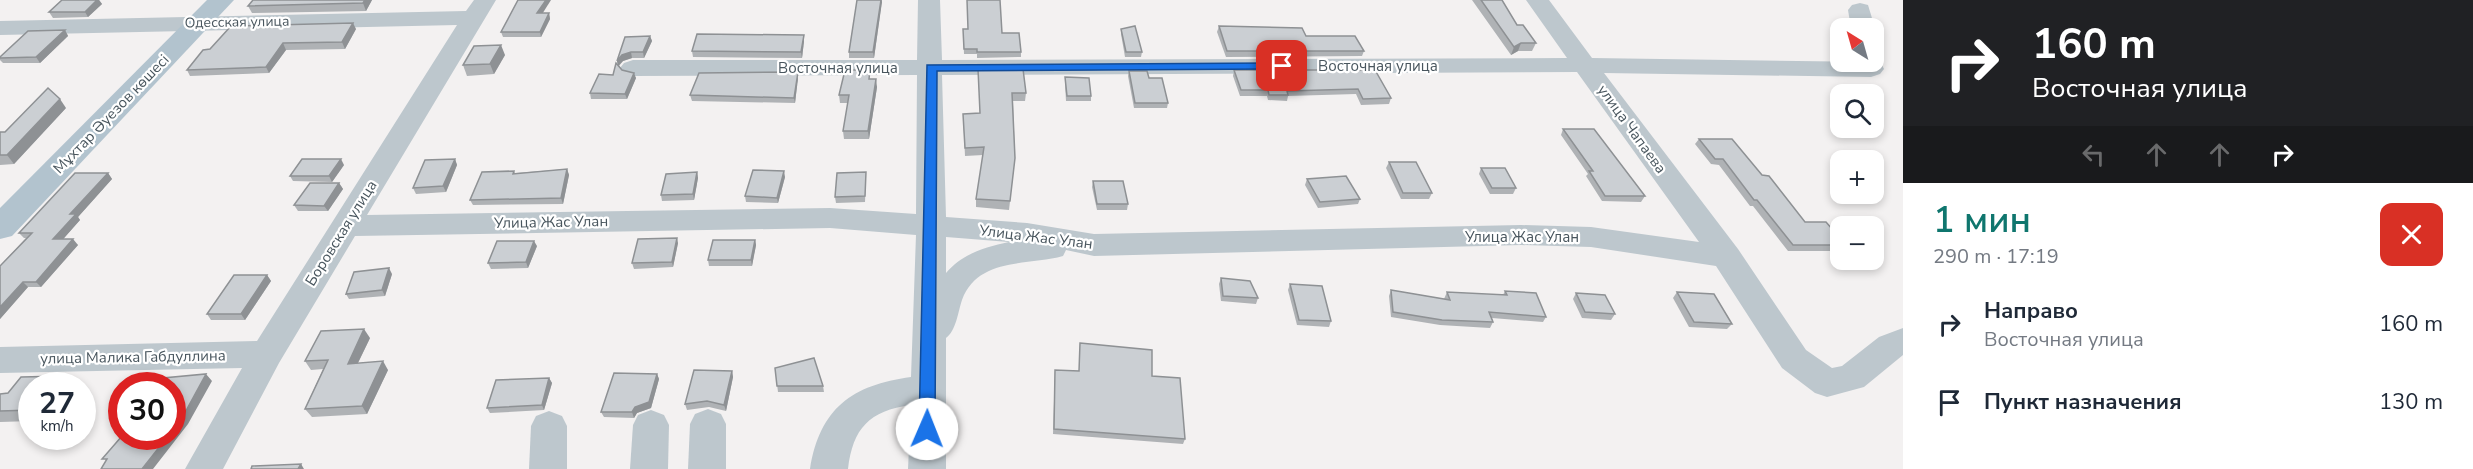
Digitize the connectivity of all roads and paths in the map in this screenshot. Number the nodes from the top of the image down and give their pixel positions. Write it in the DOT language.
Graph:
graph roads {
  1 [pos="221,0"];
  2 [pos="929,0"];
  3 [pos="1537,0"];
  4 [pos="480,9"];
  5 [pos="200,22"];
  6 [pos="0,28"];
  7 [pos="1586,65"];
  8 [pos="1830,65"];
  9 [pos="931,67"];
  10 [pos="633,68"];
  11 [pos="345,225"];
  12 [pos="931,226"];
  13 [pos="0,228"];
  14 [pos="1094,245"];
  15 [pos="1727,257"];
  16 [pos="1903,341"];
  17 [pos="928,352"];
  18 [pos="267,354"];
  19 [pos="0,360"];
  20 [pos="928,389"];
  21 [pos="708,424"];
  22 [pos="651,425"];
  23 [pos="549,426"];
  24 [pos="204,469"];
  25 [pos="548,469"];
  26 [pos="650,469"];
  27 [pos="707,469"];
  28 [pos="828,469"];
  29 [pos="927,469"];
  1 -- 5 [label="main road, Мұхтар Әуезов көшесі"];
  2 -- 9 [label="street"];
  3 -- 7 [label="street, улица Чапаева"];
  4 -- 5 [label="street, Одесская улица"];
  4 -- 11 [label="street, Боровская улица"];
  5 -- 6 [label="street, Одесская улица"];
  5 -- 13 [label="main road, Мұхтар Әуезов көшесі"];
  7 -- 8 [label="street, Восточная улица"];
  7 -- 9 [label="street, Восточная улица"];
  7 -- 15 [label="street, улица Чапаева"];
  9 -- 10 [label="street, Восточная улица"];
  9 -- 12 [label="street"];
  11 -- 12 [label="street, Улица Жас Улан"];
  11 -- 18 [label="street, Боровская улица"];
  12 -- 14 [label="street, Улица Жас Улан"];
  12 -- 17 [label="street"];
  14 -- 15 [label="street, Улица Жас Улан"];
  14 -- 17 [label="street"];
  15 -- 16 [label="street, улица Чапаева"];
  17 -- 20 [label="street"];
  18 -- 19 [label="street, улица Малика Габдуллина"];
  18 -- 24 [label="street, Боровская улица"];
  20 -- 28 [label="street"];
  20 -- 29 [label="street"];
  21 -- 27 [label="street"];
  22 -- 26 [label="street"];
  23 -- 25 [label="street"];
}
